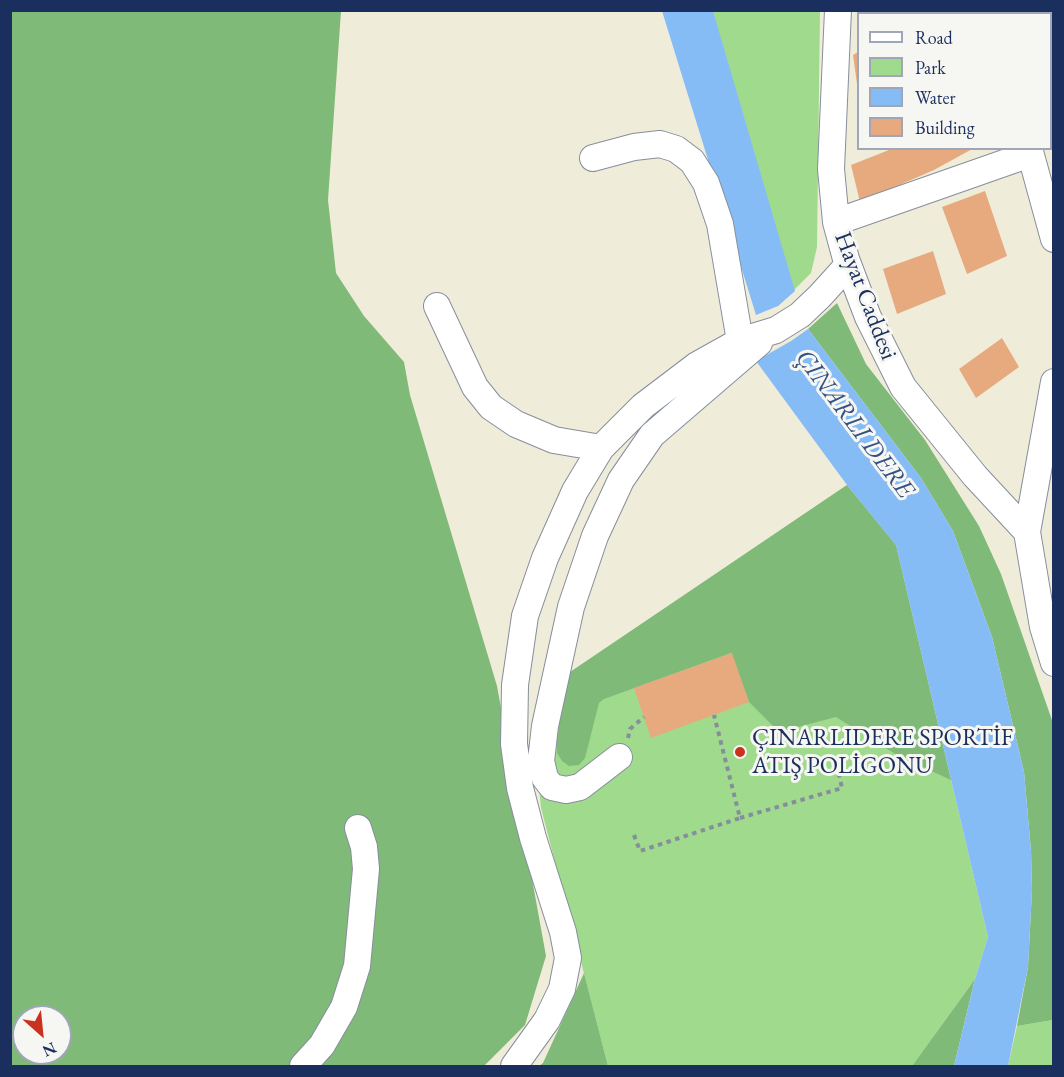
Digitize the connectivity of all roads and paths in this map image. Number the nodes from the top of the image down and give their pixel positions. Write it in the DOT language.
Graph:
graph roads {
  1 [pos="838,10"];
  2 [pos="1029,151"];
  3 [pos="593,158"];
  4 [pos="836,222"];
  5 [pos="1053,239"];
  6 [pos="848,265"];
  7 [pos="436,306"];
  8 [pos="776,330"];
  9 [pos="740,341"];
  10 [pos="1053,382"];
  11 [pos="601,448"];
  12 [pos="1027,532"];
  13 [pos="1050,635"];
  14 [pos="1053,663"];
  15 [pos="714,715"];
  16 [pos="620,758"];
  17 [pos="838,771"];
  18 [pos="740,818"];
  19 [pos="358,828"];
  20 [pos="634,835"];
  21 [pos="303,1066"];
  22 [pos="514,1066"];
  1 -- 4 [label="street, Hayat Caddesi"];
  2 -- 4 [label="street"];
  2 -- 5 [label="street"];
  3 -- 9 [label="street"];
  4 -- 6 [label="street, Hayat Caddesi"];
  6 -- 8 [label="street"];
  6 -- 12 [label="street, Hayat Caddesi"];
  7 -- 11 [label="street"];
  8 -- 9 [label="street"];
  8 -- 16 [label="street"];
  9 -- 11 [label="street"];
  10 -- 12 [label="street"];
  11 -- 22 [label="street"];
  12 -- 13 [label="street"];
  13 -- 14 [label="street"];
  15 -- 18 [label="path"];
  17 -- 18 [label="path"];
  18 -- 20 [label="path"];
  19 -- 21 [label="street"];
}
